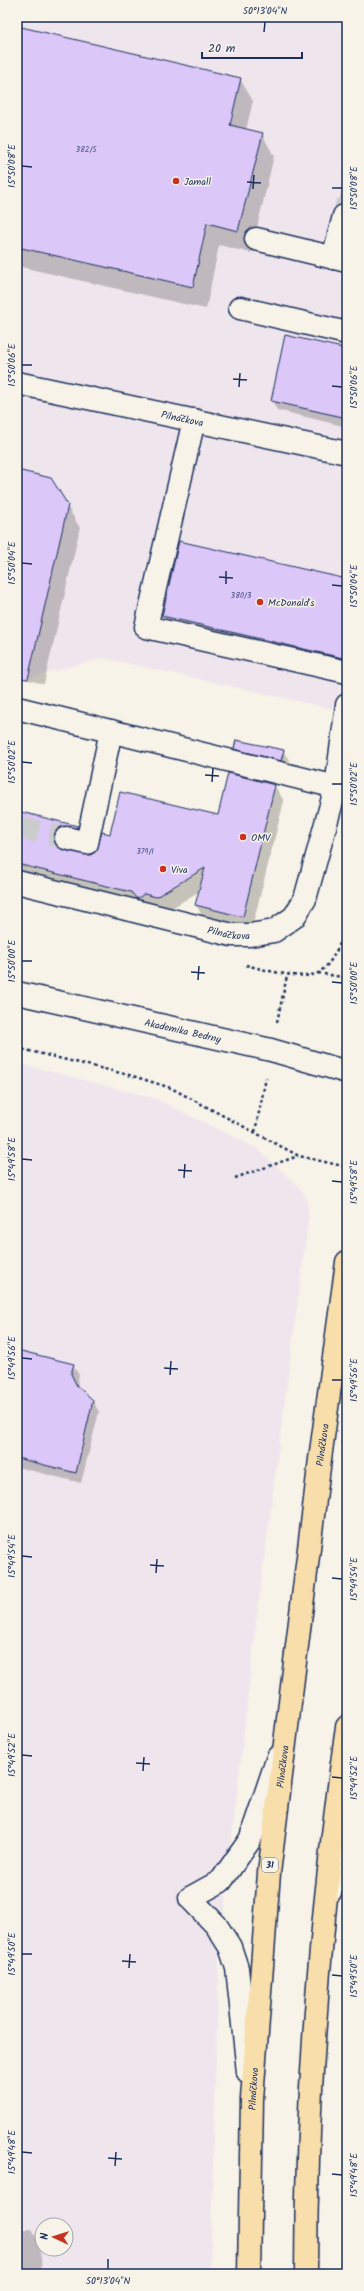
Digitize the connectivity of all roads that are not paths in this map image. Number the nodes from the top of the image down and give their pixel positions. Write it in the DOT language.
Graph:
graph roads {
  1 [pos="344,216"];
  2 [pos="256,239"];
  3 [pos="340,260"];
  4 [pos="240,308"];
  5 [pos="347,333"];
  6 [pos="17,383"];
  7 [pos="203,421"];
  8 [pos="347,453"];
  9 [pos="347,672"];
  10 [pos="347,705"];
  11 [pos="17,708"];
  12 [pos="111,731"];
  13 [pos="342,786"];
  14 [pos="66,838"];
  15 [pos="17,882"];
  16 [pos="17,993"];
  17 [pos="347,1072"];
  18 [pos="347,1262"];
  19 [pos="347,1727"];
  20 [pos="285,1737"];
  21 [pos="347,1848"];
  22 [pos="323,1908"];
  23 [pos="252,2099"];
  24 [pos="249,2274"];
  25 [pos="306,2274"];
  1 -- 3 [label="street"];
  2 -- 3 [label="street"];
  4 -- 5 [label="street"];
  6 -- 7 [label="street, Pilnáčkova"];
  7 -- 8 [label="street, Pilnáčkova"];
  7 -- 9 [label="street"];
  10 -- 13 [label="street, Pilnáčkova"];
  11 -- 12 [label="street"];
  12 -- 13 [label="street"];
  12 -- 14 [label="street"];
  13 -- 15 [label="street, Pilnáčkova"];
  16 -- 17 [label="street, Akademika Bedrny"];
  18 -- 20 [label="main road, Pilnáčkova / 31"];
  19 -- 22 [label="main road"];
  20 -- 23 [label="main road, Pilnáčkova / 31"];
  20 -- 23 [label="street"];
  21 -- 22 [label="street"];
  22 -- 25 [label="main road"];
  23 -- 24 [label="main road, Pilnáčkova / 31"];
}
